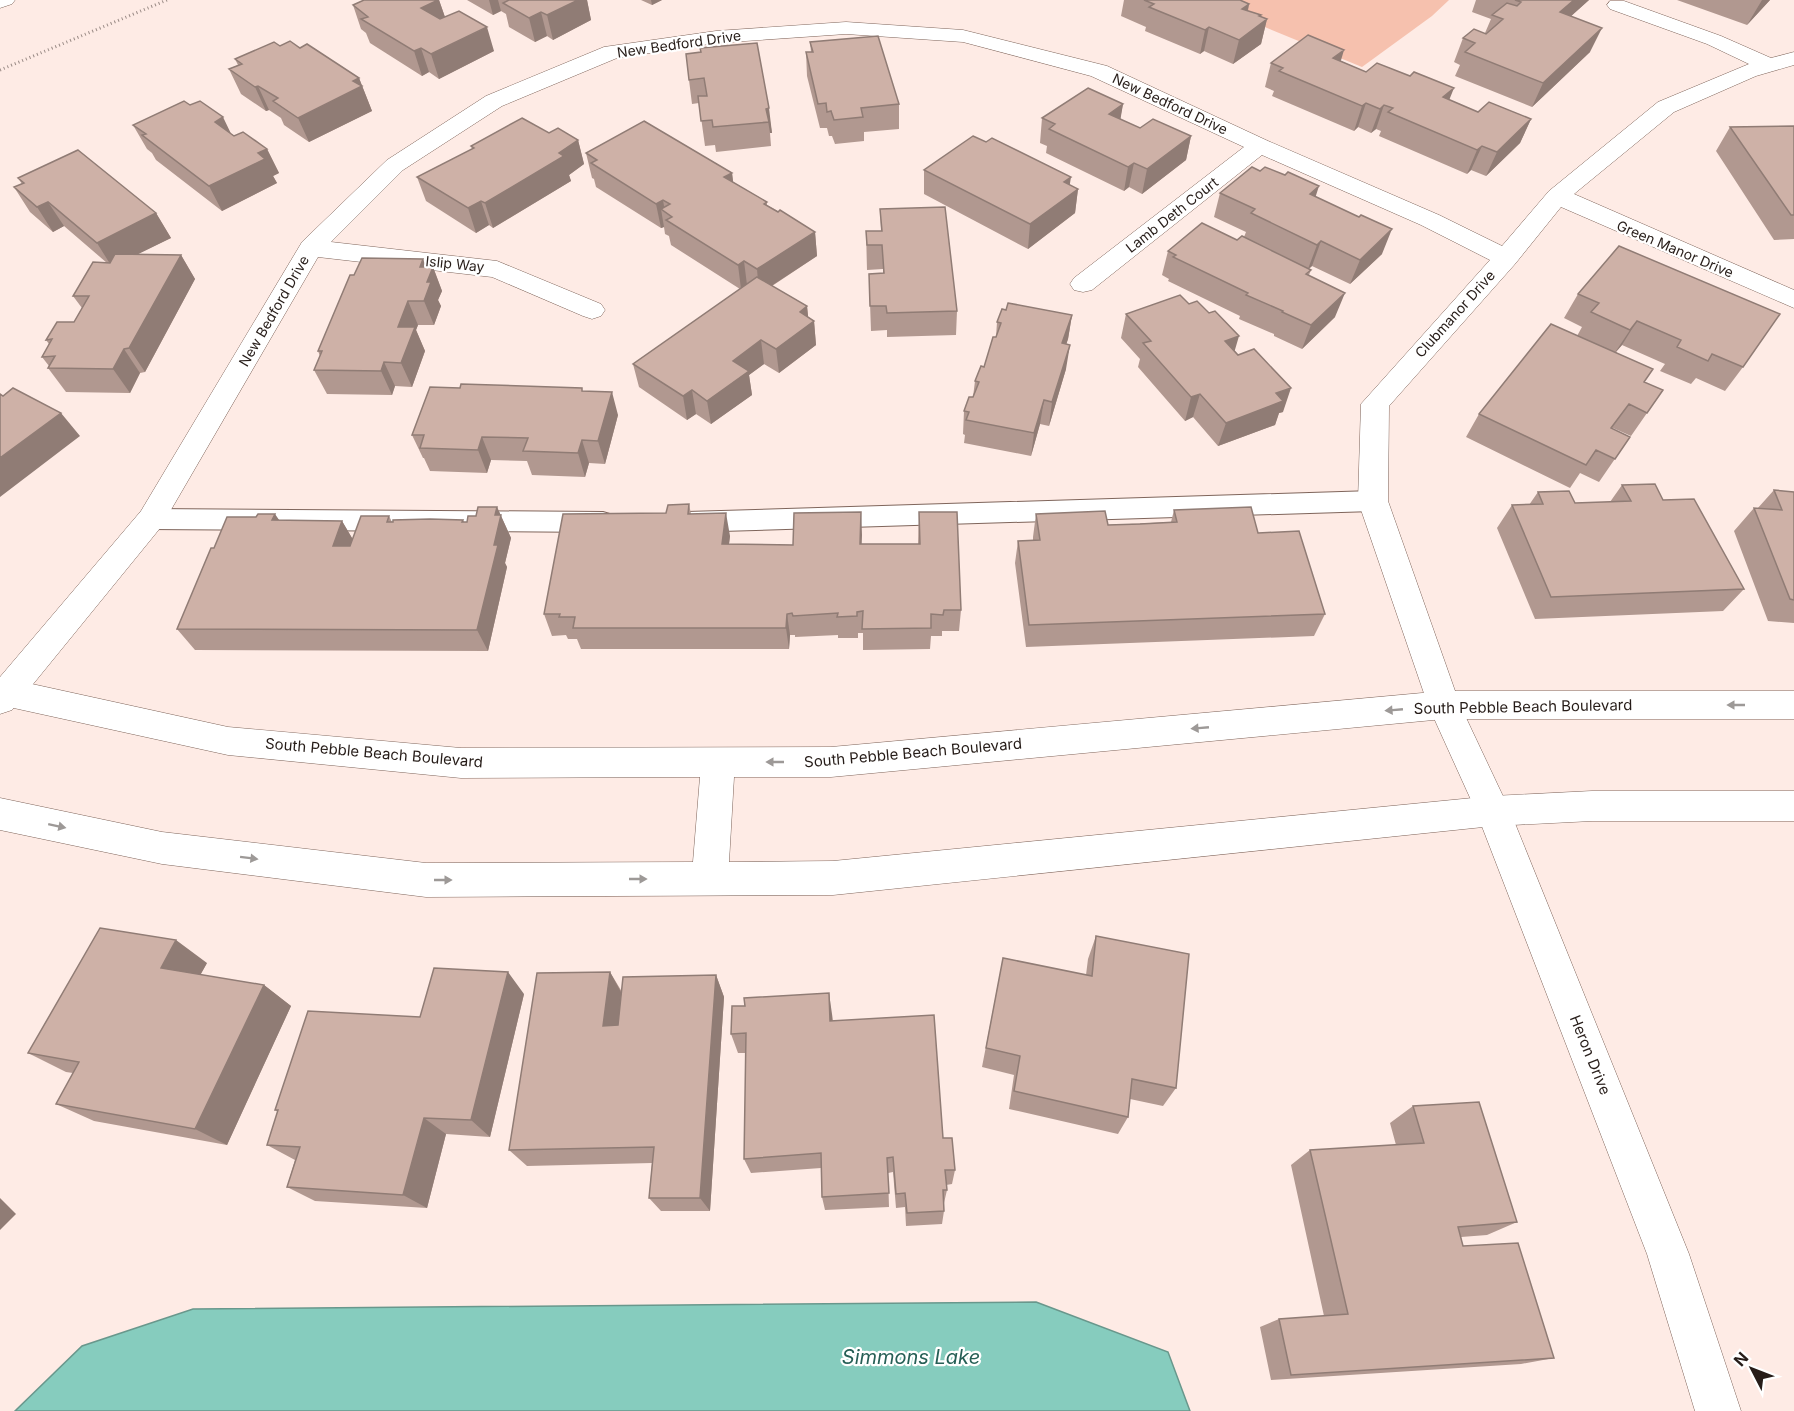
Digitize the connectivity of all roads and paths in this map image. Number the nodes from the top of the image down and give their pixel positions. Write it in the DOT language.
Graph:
graph roads {
  1 [pos="5,0"];
  2 [pos="167,0"];
  3 [pos="0,2"];
  4 [pos="1617,5"];
  5 [pos="1782,62"];
  6 [pos="0,70"];
  7 [pos="1260,146"];
  8 [pos="1557,196"];
  9 [pos="310,248"];
  10 [pos="1506,258"];
  11 [pos="1083,284"];
  12 [pos="1794,300"];
  13 [pos="592,310"];
  14 [pos="1373,501"];
  15 [pos="151,519"];
  16 [pos="623,522"];
  17 [pos="658,522"];
  18 [pos="2,695"];
  19 [pos="1444,705"];
  20 [pos="1794,705"];
  21 [pos="718,762"];
  22 [pos="1794,806"];
  23 [pos="1493,811"];
  24 [pos="0,814"];
  25 [pos="710,878"];
  26 [pos="1718,1411"];
  1 -- 3 [label="street"];
  2 -- 6 [label="path"];
  4 -- 5 [label="street"];
  5 -- 8 [label="street, Clubmanor Drive"];
  7 -- 9 [label="street, New Bedford Drive"];
  7 -- 10 [label="street, New Bedford Drive"];
  7 -- 11 [label="street, Lamb Deth Court"];
  8 -- 10 [label="street, Clubmanor Drive"];
  8 -- 12 [label="street, Green Manor Drive"];
  9 -- 13 [label="street, Islip Way"];
  9 -- 15 [label="street, New Bedford Drive"];
  10 -- 14 [label="street, Clubmanor Drive"];
  14 -- 17 [label="lane"];
  14 -- 19 [label="street, Clubmanor Drive"];
  15 -- 16 [label="lane"];
  15 -- 18 [label="street, New Bedford Drive"];
  18 -- 21 [label="street, South Pebble Beach Boulevard"];
  20 -- 19 [label="street, South Pebble Beach Boulevard, one-way"];
  19 -- 21 [label="street, South Pebble Beach Boulevard, one-way"];
  19 -- 23 [label="street, Heron Drive"];
  21 -- 25 [label="street"];
  22 -- 23 [label="street"];
  23 -- 25 [label="street"];
  23 -- 26 [label="street, Heron Drive"];
  24 -- 25 [label="street, one-way"];
}
